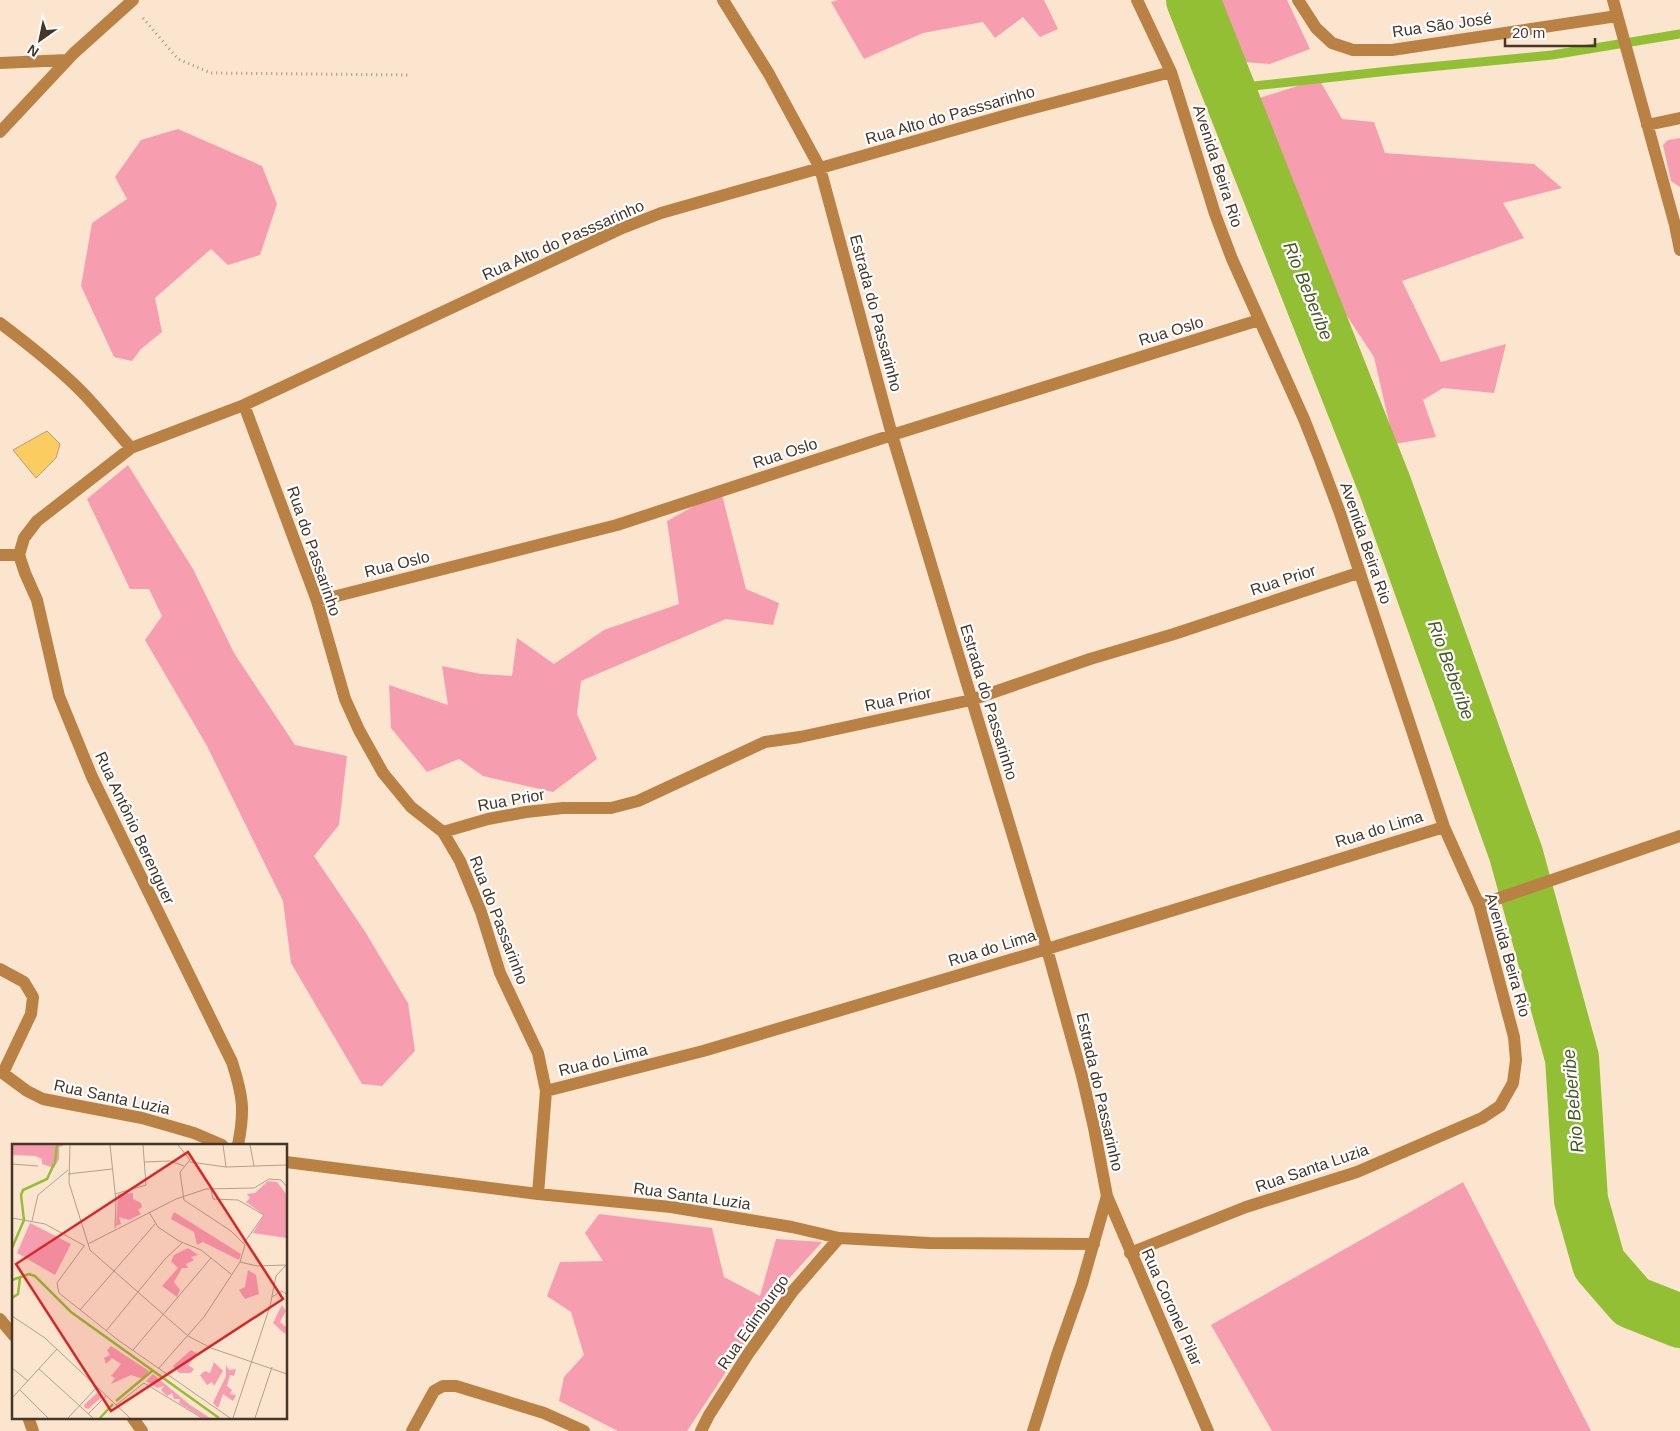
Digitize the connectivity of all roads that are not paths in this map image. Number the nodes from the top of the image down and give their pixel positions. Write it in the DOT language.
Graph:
graph roads {
  1 [pos="723,0"];
  2 [pos="1137,0"];
  3 [pos="1298,0"];
  4 [pos="1613,0"];
  5 [pos="131,1"];
  6 [pos="1619,22"];
  7 [pos="67,60"];
  8 [pos="0,64"];
  9 [pos="1171,72"];
  10 [pos="1680,118"];
  11 [pos="1647,125"];
  12 [pos="0,132"];
  13 [pos="820,168"];
  14 [pos="1677,224"];
  15 [pos="1680,250"];
  16 [pos="1259,320"];
  17 [pos="0,323"];
  18 [pos="244,405"];
  19 [pos="892,435"];
  20 [pos="131,448"];
  21 [pos="0,555"];
  22 [pos="19,556"];
  23 [pos="1358,573"];
  24 [pos="317,601"];
  25 [pos="971,700"];
  26 [pos="1444,827"];
  27 [pos="443,832"];
  28 [pos="1680,836"];
  29 [pos="1479,905"];
  30 [pos="1046,949"];
  31 [pos="0,969"];
  32 [pos="2,1072"];
  33 [pos="546,1091"];
  34 [pos="1500,1106"];
  35 [pos="220,1144"];
  36 [pos="238,1144"];
  37 [pos="288,1162"];
  38 [pos="538,1194"];
  39 [pos="1107,1196"];
  40 [pos="839,1238"];
  41 [pos="1094,1244"];
  42 [pos="1130,1252"];
  43 [pos="0,1319"];
  44 [pos="12,1334"];
  45 [pos="28,1418"];
  46 [pos="133,1418"];
  47 [pos="33,1431"];
  48 [pos="142,1431"];
  49 [pos="412,1431"];
  50 [pos="584,1431"];
  51 [pos="701,1431"];
  52 [pos="1033,1431"];
  53 [pos="1208,1431"];
  1 -- 13 [label="street, Estrada do Passarinho"];
  2 -- 9 [label="street, Avenida Beira Rio"];
  3 -- 6 [label="street, Rua São José"];
  4 -- 6 [label="street"];
  5 -- 7 [label="street"];
  6 -- 11 [label="street"];
  7 -- 8 [label="street"];
  7 -- 12 [label="street"];
  9 -- 13 [label="street, Rua Alto do Passsarinho"];
  9 -- 16 [label="street, Avenida Beira Rio"];
  10 -- 11 [label="street"];
  11 -- 14 [label="street"];
  13 -- 18 [label="street, Rua Alto do Passsarinho"];
  13 -- 19 [label="street, Estrada do Passarinho"];
  14 -- 15 [label="street"];
  16 -- 19 [label="street, Rua Oslo"];
  16 -- 23 [label="street, Avenida Beira Rio"];
  17 -- 20 [label="street"];
  18 -- 20 [label="street, Rua Alto do Passsarinho"];
  18 -- 24 [label="street, Rua do Passarinho"];
  19 -- 24 [label="street, Rua Oslo"];
  19 -- 25 [label="street, Estrada do Passarinho"];
  20 -- 22 [label="street, Rua Alto do Passsarinho"];
  21 -- 22 [label="street"];
  22 -- 36 [label="street, Rua Antônio Berenguer"];
  23 -- 25 [label="street, Rua Prior"];
  23 -- 26 [label="street, Avenida Beira Rio"];
  24 -- 27 [label="street, Rua do Passarinho"];
  25 -- 27 [label="street, Rua Prior"];
  25 -- 30 [label="street, Estrada do Passarinho"];
  26 -- 29 [label="street, Avenida Beira Rio"];
  26 -- 30 [label="street, Rua do Lima"];
  27 -- 33 [label="street, Rua do Passarinho"];
  28 -- 29 [label="street"];
  29 -- 34 [label="street, Avenida Beira Rio"];
  30 -- 33 [label="street, Rua do Lima"];
  30 -- 39 [label="street, Estrada do Passarinho"];
  31 -- 32 [label="street"];
  32 -- 35 [label="street, Rua Santa Luzia"];
  33 -- 38 [label="street, Rua do Passarinho"];
  34 -- 42 [label="street, Rua Santa Luzia"];
  37 -- 38 [label="street, Rua Santa Luzia"];
  38 -- 40 [label="street, Rua Santa Luzia"];
  39 -- 41 [label="street, Estrada do Passarinho"];
  39 -- 42 [label="street, Rua Coronel Pilar"];
  40 -- 41 [label="street, Rua Santa Luzia"];
  40 -- 51 [label="street, Rua Edimburgo"];
  41 -- 52 [label="street, Estrada do Passarinho"];
  42 -- 53 [label="street, Rua Coronel Pilar"];
  43 -- 44 [label="street"];
  45 -- 47 [label="street"];
  46 -- 48 [label="street"];
  49 -- 50 [label="street"];
}
